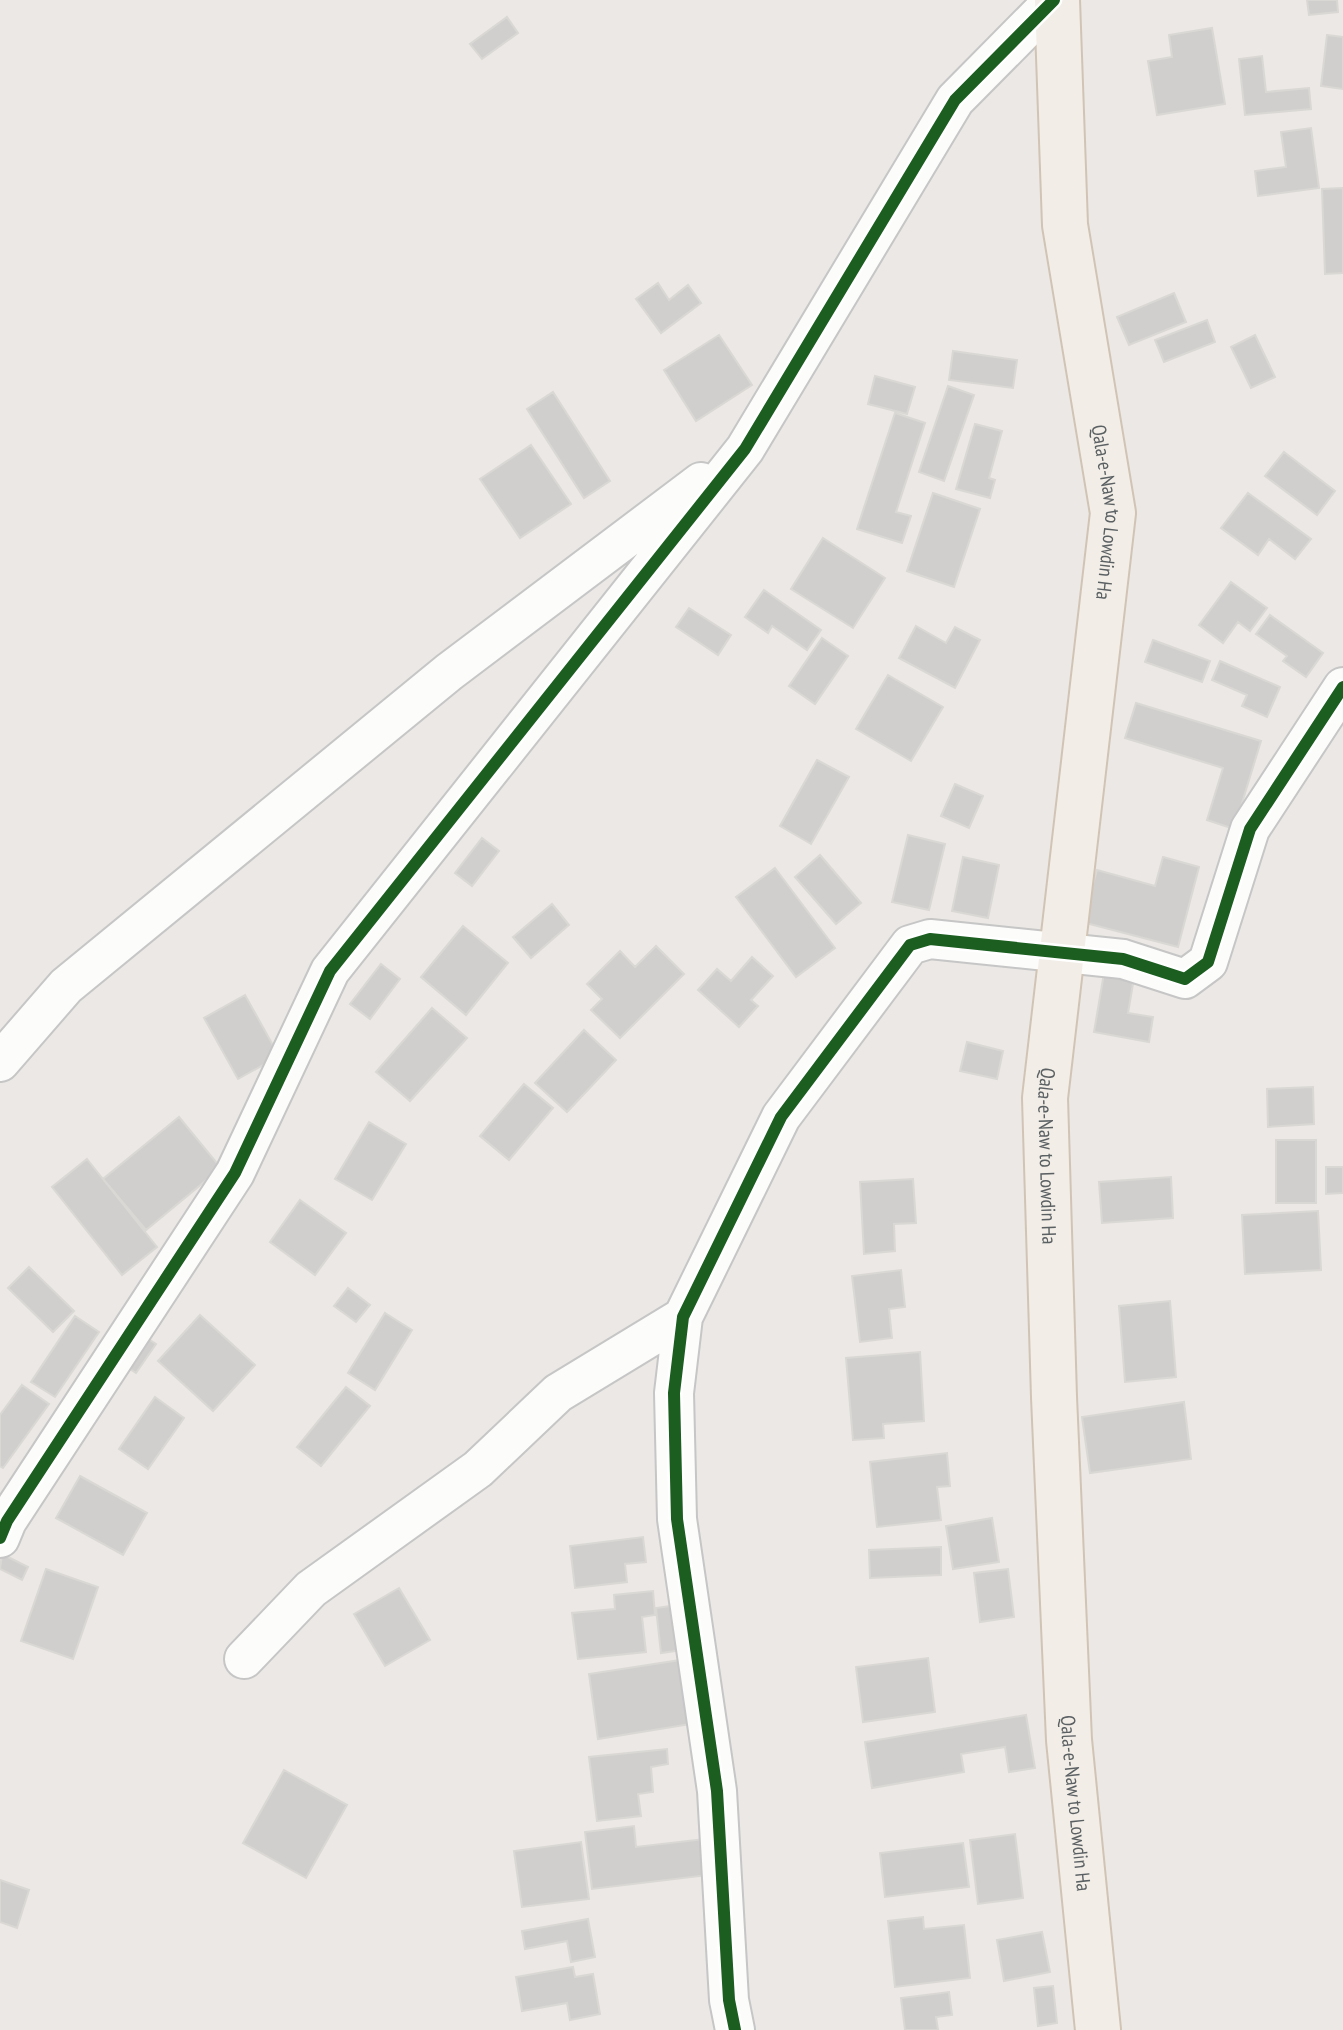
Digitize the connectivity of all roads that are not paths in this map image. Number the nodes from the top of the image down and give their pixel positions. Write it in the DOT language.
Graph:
graph roads {
  1 [pos="1055,0"];
  2 [pos="745,449"];
  3 [pos="1343,687"];
  4 [pos="1062,955"];
  5 [pos="0,1062"];
  6 [pos="683,1317"];
  7 [pos="0,1538"];
  8 [pos="244,1659"];
  9 [pos="735,2030"];
  10 [pos="1098,2030"];
  1 -- 2 [label="street"];
  1 -- 4 [label="main road, Qala-e-Naw to Lowdin Ha"];
  2 -- 5 [label="street"];
  2 -- 7 [label="street"];
  3 -- 4 [label="street"];
  4 -- 6 [label="street"];
  4 -- 10 [label="main road, Qala-e-Naw to Lowdin Ha"];
  6 -- 8 [label="street"];
  6 -- 9 [label="street"];
}
